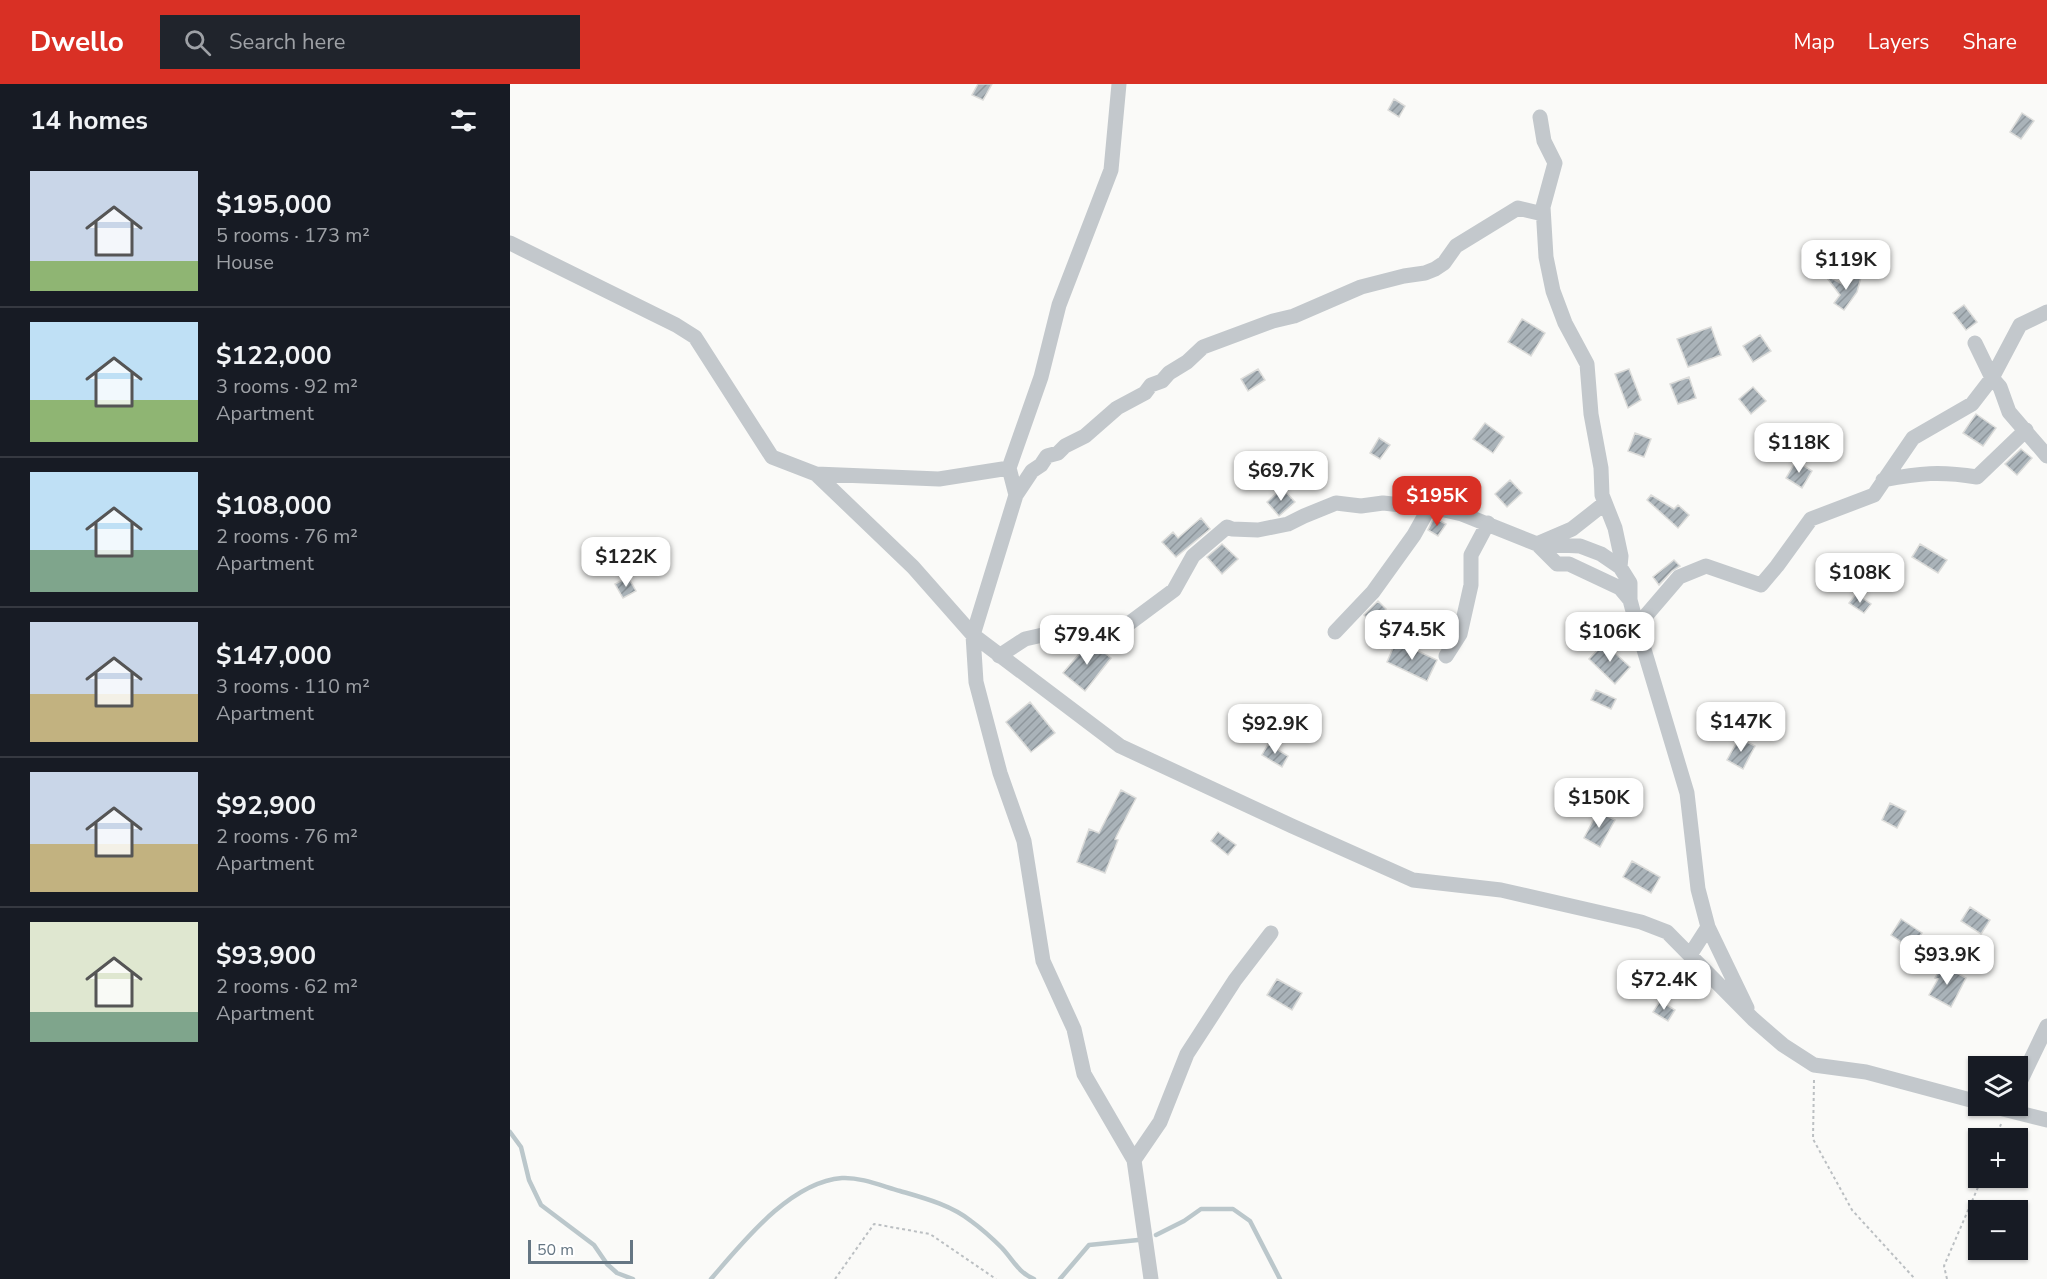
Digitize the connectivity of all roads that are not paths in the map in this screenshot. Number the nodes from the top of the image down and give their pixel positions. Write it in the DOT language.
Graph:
graph roads {
  1 [pos="1119,84"];
  2 [pos="1540,117"];
  3 [pos="1543,214"];
  4 [pos="510,243"];
  5 [pos="2047,312"];
  6 [pos="1975,343"];
  7 [pos="1992,378"];
  8 [pos="2026,430"];
  9 [pos="2047,456"];
  10 [pos="1009,468"];
  11 [pos="816,474"];
  12 [pos="1883,480"];
  13 [pos="1016,495"];
  14 [pos="1605,503"];
  15 [pos="1429,508"];
  16 [pos="1488,523"];
  17 [pos="1537,544"];
  18 [pos="1620,567"];
  19 [pos="1630,600"];
  20 [pos="1637,626"];
  21 [pos="1335,632"];
  22 [pos="973,635"];
  23 [pos="999,656"];
  24 [pos="1446,656"];
  25 [pos="1708,927"];
  26 [pos="1271,933"];
  27 [pos="1690,955"];
  28 [pos="1753,1019"];
  29 [pos="2047,1026"];
  30 [pos="2028,1065"];
  31 [pos="1968,1099"];
  32 [pos="2028,1114"];
  33 [pos="2047,1120"];
  34 [pos="1134,1160"];
  35 [pos="1151,1279"];
  1 -- 10 [label="street"];
  2 -- 3 [label="street"];
  3 -- 13 [label="street"];
  3 -- 14 [label="street"];
  4 -- 11 [label="street"];
  5 -- 7 [label="street"];
  6 -- 7 [label="street"];
  7 -- 8 [label="street"];
  7 -- 12 [label="street"];
  8 -- 9 [label="street"];
  8 -- 12 [label="street"];
  10 -- 11 [label="street"];
  10 -- 13 [label="street"];
  11 -- 22 [label="street"];
  12 -- 20 [label="street"];
  13 -- 22 [label="street"];
  14 -- 17 [label="street"];
  14 -- 18 [label="street"];
  15 -- 16 [label="street"];
  15 -- 21 [label="street"];
  15 -- 23 [label="street"];
  16 -- 17 [label="street"];
  16 -- 24 [label="street"];
  17 -- 18 [label="street"];
  17 -- 19 [label="street"];
  18 -- 19 [label="street"];
  19 -- 20 [label="street"];
  20 -- 25 [label="street"];
  22 -- 23 [label="street"];
  22 -- 34 [label="street"];
  23 -- 27 [label="street"];
  25 -- 27 [label="street"];
  25 -- 28 [label="street"];
  26 -- 34 [label="street"];
  27 -- 28 [label="street"];
  28 -- 31 [label="street"];
  29 -- 30 [label="street"];
  32 -- 33 [label="street"];
  34 -- 35 [label="street"];
}
